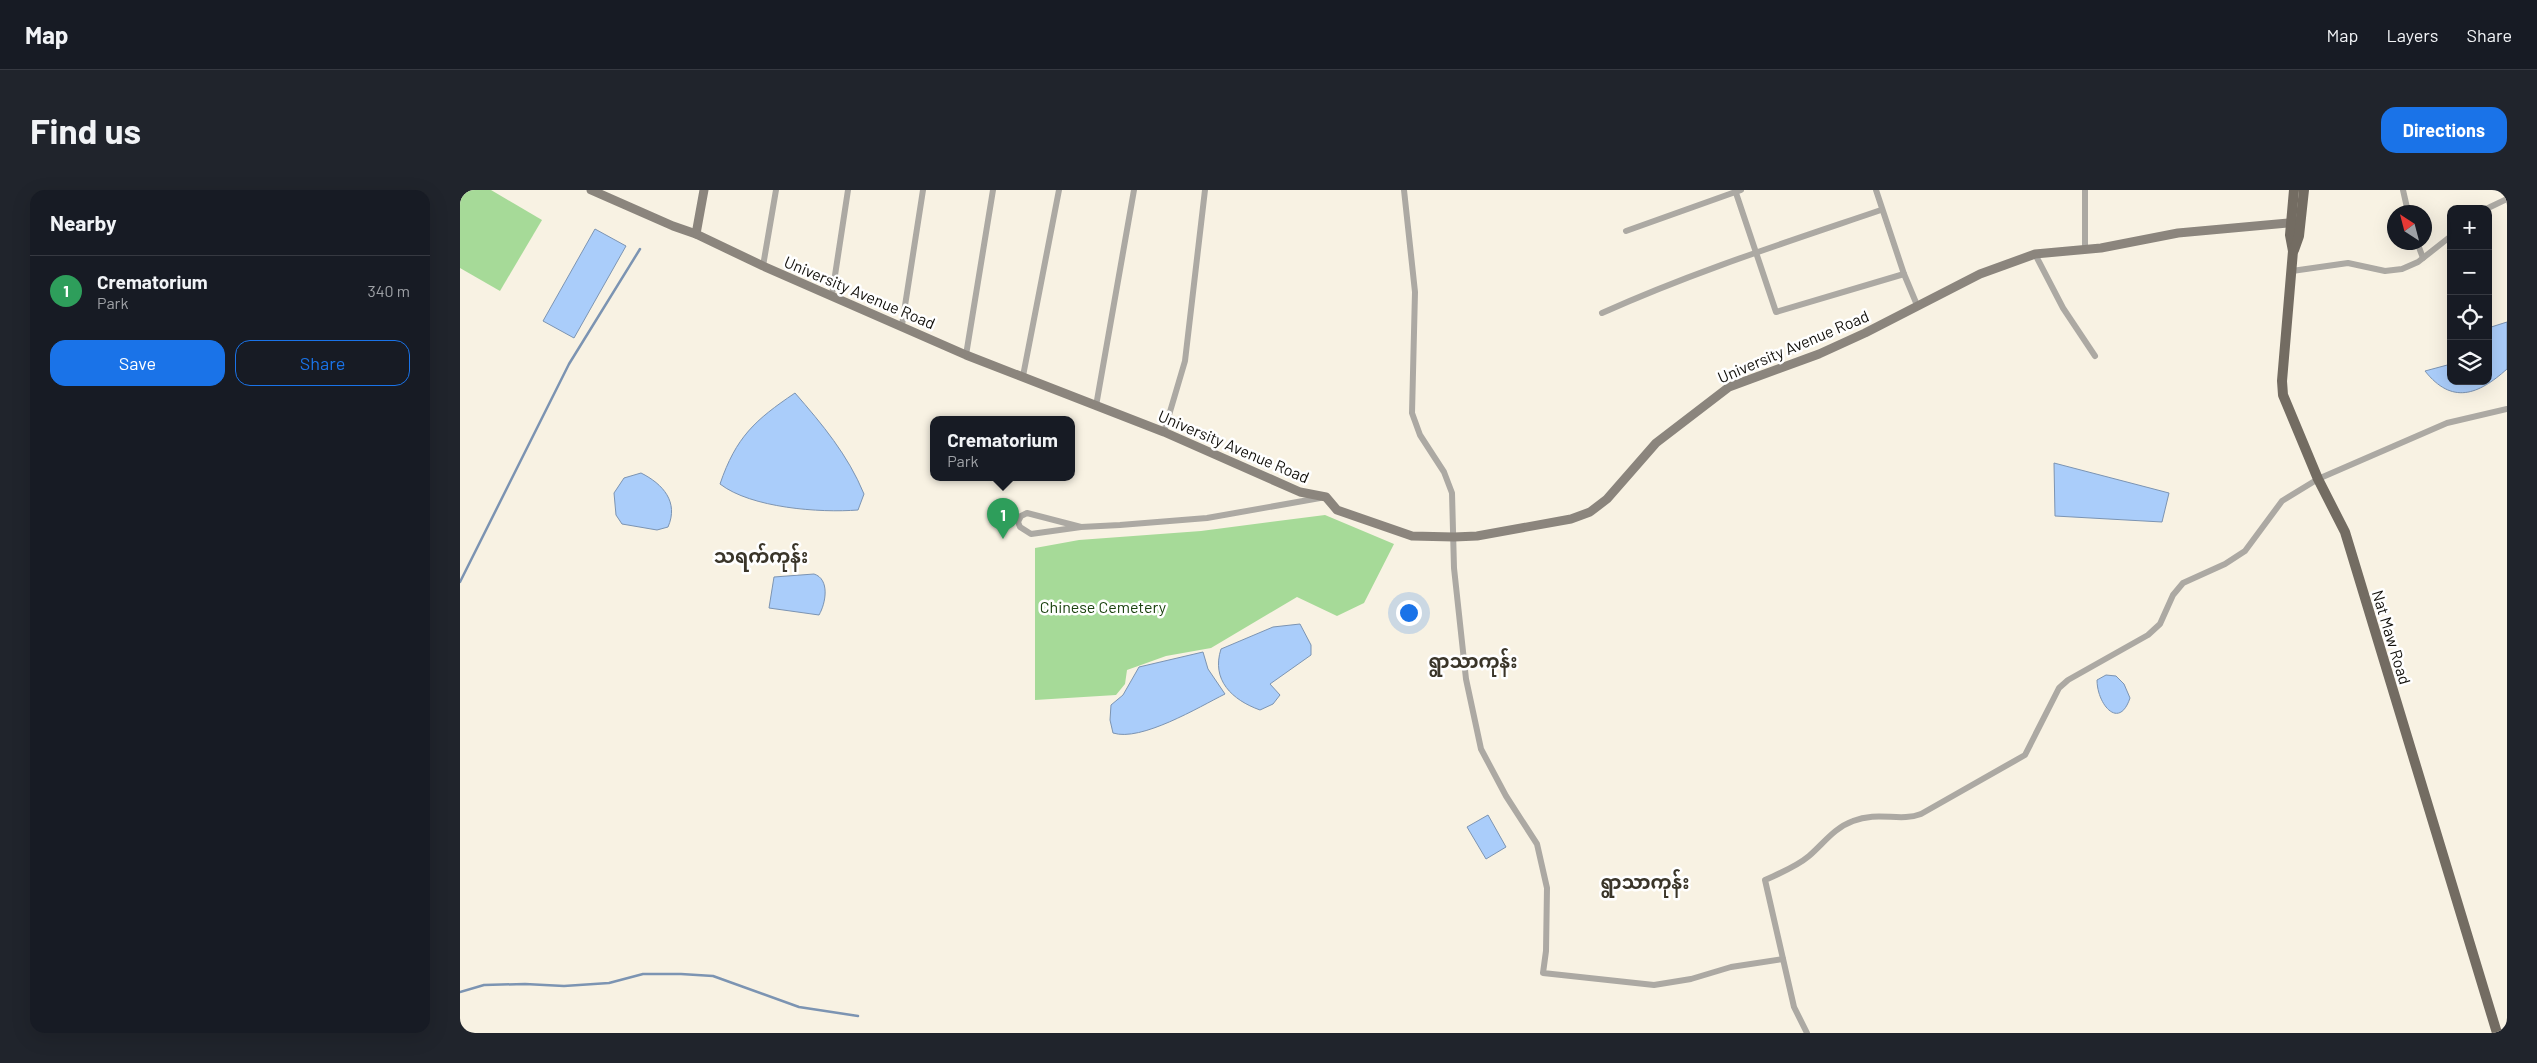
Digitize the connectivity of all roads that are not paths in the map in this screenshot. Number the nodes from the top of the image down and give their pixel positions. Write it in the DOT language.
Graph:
graph roads {
  1 [pos="591,190"];
  2 [pos="704,190"];
  3 [pos="776,190"];
  4 [pos="848,190"];
  5 [pos="923,190"];
  6 [pos="993,190"];
  7 [pos="1059,190"];
  8 [pos="1134,190"];
  9 [pos="1205,190"];
  10 [pos="1404,190"];
  11 [pos="1737,190"];
  12 [pos="1876,190"];
  13 [pos="2085,190"];
  14 [pos="2294,190"];
  15 [pos="2304,190"];
  16 [pos="2403,190"];
  17 [pos="2507,199"];
  18 [pos="2406,205"];
  19 [pos="2492,206"];
  20 [pos="1882,210"];
  21 [pos="2296,222"];
  22 [pos="1626,231"];
  23 [pos="696,234"];
  24 [pos="2447,239"];
  25 [pos="2085,250"];
  26 [pos="2420,250"];
  27 [pos="1755,252"];
  28 [pos="2036,254"];
  29 [pos="2423,258"];
  30 [pos="763,266"];
  31 [pos="2292,271"];
  32 [pos="1904,274"];
  33 [pos="832,295"];
  34 [pos="1917,305"];
  35 [pos="1602,313"];
  36 [pos="902,325"];
  37 [pos="966,355"];
  38 [pos="2095,356"];
  39 [pos="1023,376"];
  40 [pos="1096,406"];
  41 [pos="2507,409"];
  42 [pos="1164,432"];
  43 [pos="2318,479"];
  44 [pos="1326,497"];
  45 [pos="1081,527"];
  46 [pos="1454,537"];
  47 [pos="1783,960"];
  48 [pos="1807,1033"];
  49 [pos="2497,1033"];
  1 -- 23 [label="main road, University Avenue Road"];
  2 -- 23 [label="main road"];
  3 -- 30 [label="street"];
  4 -- 33 [label="street"];
  5 -- 36 [label="street"];
  6 -- 37 [label="street"];
  7 -- 39 [label="street"];
  8 -- 40 [label="street"];
  9 -- 42 [label="street"];
  10 -- 46 [label="street"];
  11 -- 22 [label="street"];
  11 -- 27 [label="street"];
  12 -- 20 [label="street"];
  13 -- 25 [label="street"];
  14 -- 21 [label="main road, Nat Maw Road"];
  15 -- 21 [label="main road, Nat Maw Road"];
  16 -- 18 [label="street"];
  17 -- 19 [label="street"];
  20 -- 27 [label="street"];
  20 -- 32 [label="street"];
  21 -- 25 [label="main road, University Avenue Road"];
  21 -- 31 [label="main road, Nat Maw Road"];
  23 -- 30 [label="main road, University Avenue Road"];
  24 -- 29 [label="street"];
  25 -- 28 [label="main road, University Avenue Road"];
  26 -- 29 [label="street"];
  27 -- 32 [label="street"];
  27 -- 35 [label="street"];
  28 -- 34 [label="main road, University Avenue Road"];
  28 -- 38 [label="street"];
  29 -- 31 [label="street"];
  30 -- 33 [label="main road, University Avenue Road"];
  31 -- 43 [label="main road, Nat Maw Road"];
  32 -- 34 [label="street"];
  33 -- 36 [label="main road, University Avenue Road"];
  34 -- 46 [label="main road, University Avenue Road"];
  36 -- 37 [label="main road, University Avenue Road"];
  37 -- 39 [label="main road, University Avenue Road"];
  39 -- 40 [label="main road, University Avenue Road"];
  40 -- 42 [label="main road, University Avenue Road"];
  41 -- 43 [label="street"];
  42 -- 44 [label="main road, University Avenue Road"];
  43 -- 47 [label="street"];
  43 -- 49 [label="main road, Nat Maw Road"];
  44 -- 45 [label="street"];
  44 -- 46 [label="main road, University Avenue Road"];
  45 -- 45 [label="street"];
  46 -- 47 [label="street"];
  47 -- 48 [label="street"];
}
